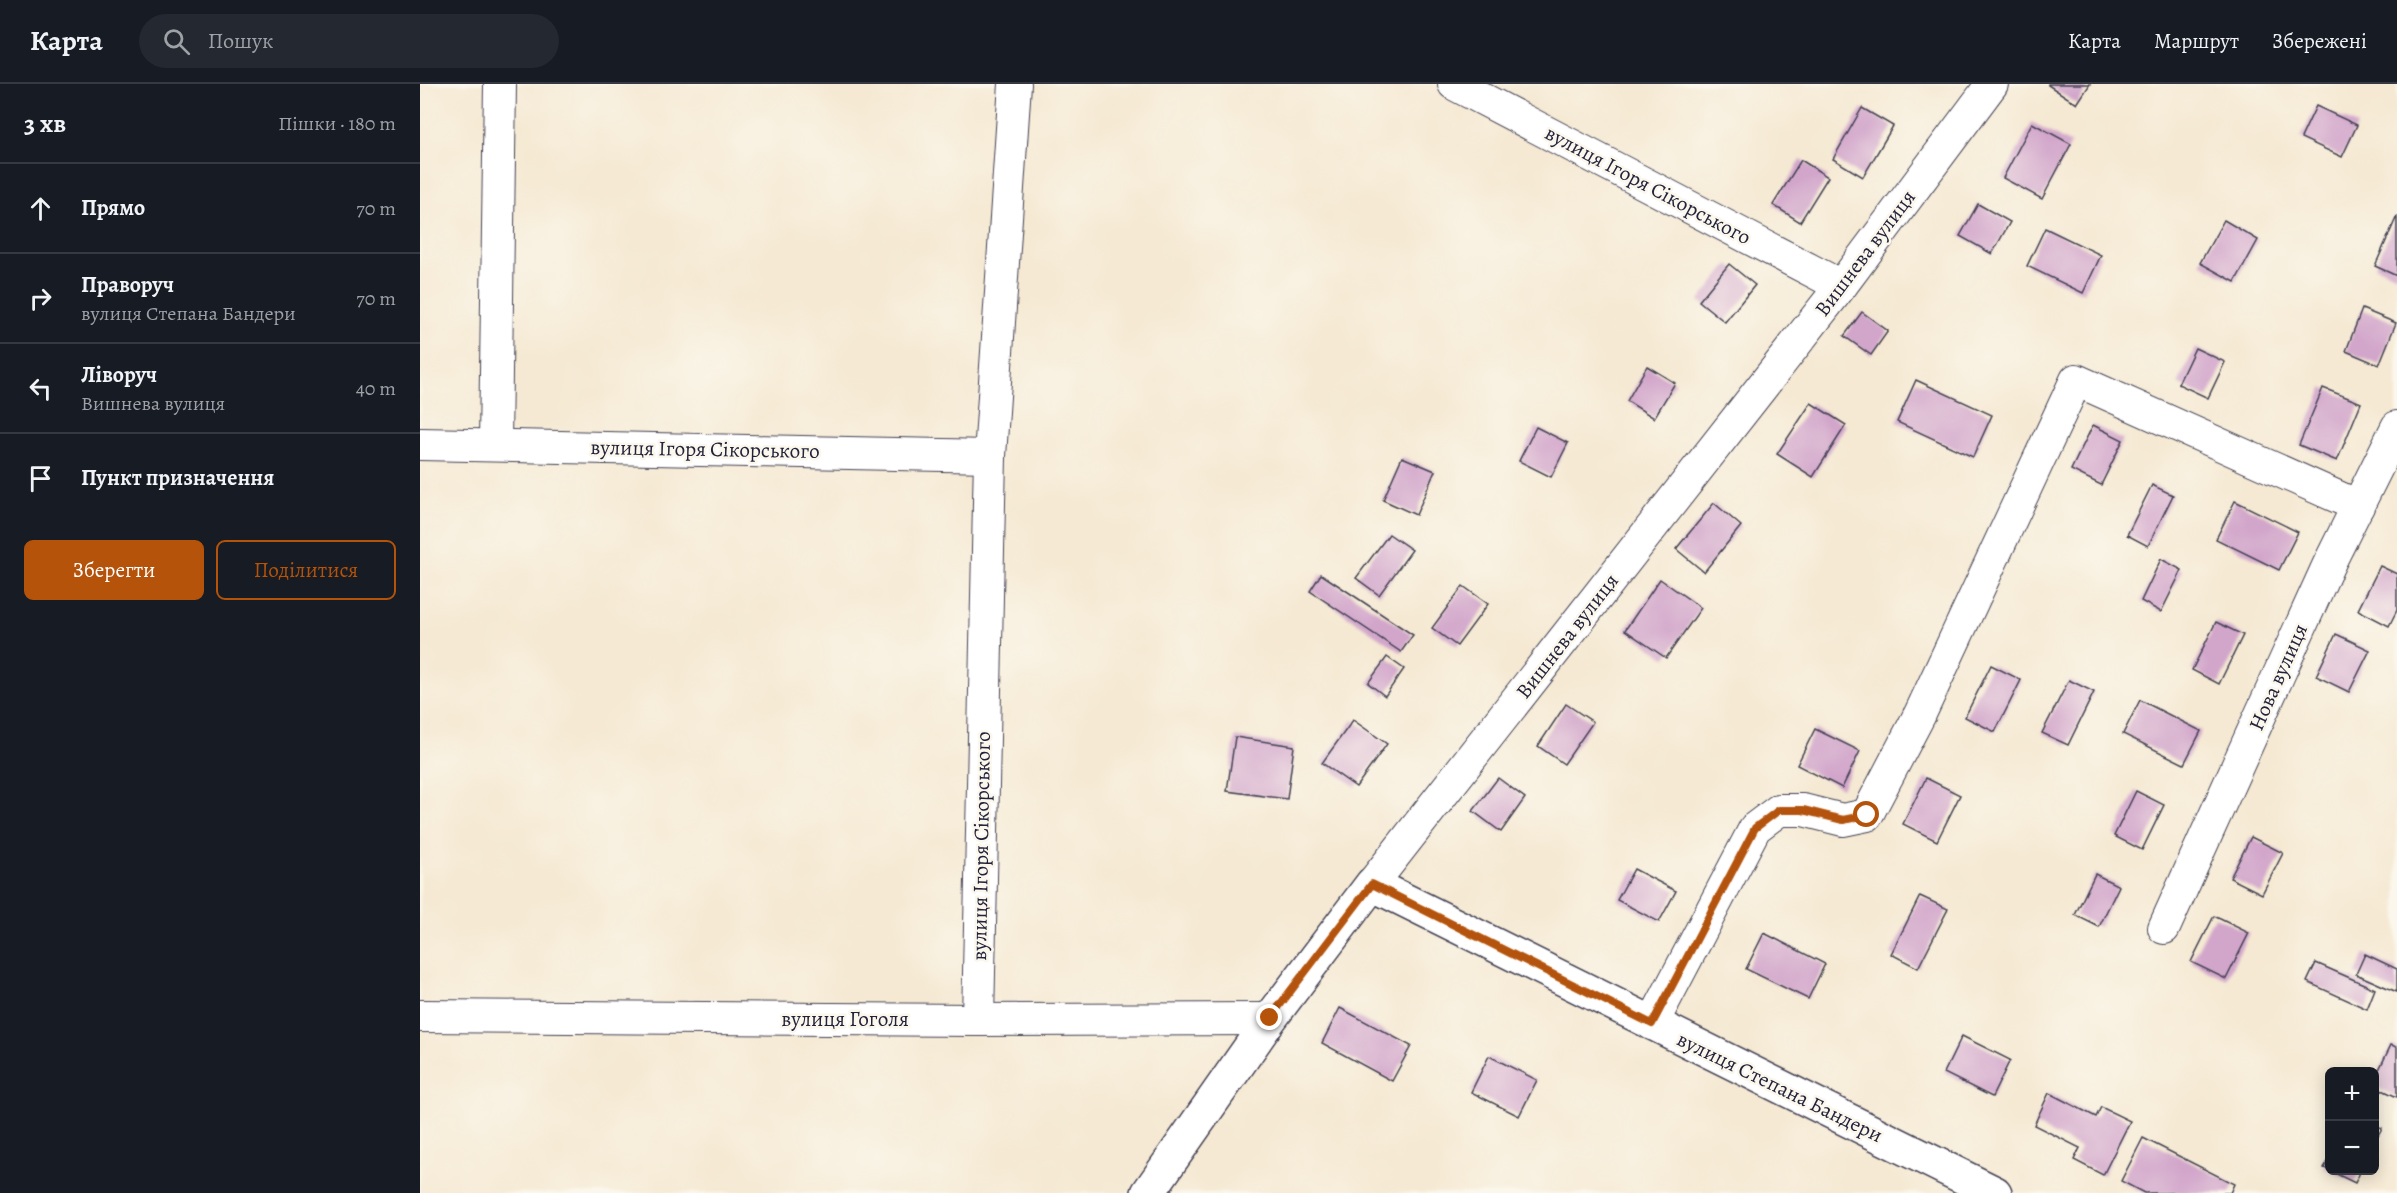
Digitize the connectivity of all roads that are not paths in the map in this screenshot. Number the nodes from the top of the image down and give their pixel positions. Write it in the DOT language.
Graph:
graph roads {
  1 [pos="500,84"];
  2 [pos="1015,84"];
  3 [pos="1454,84"];
  4 [pos="1992,84"];
  5 [pos="1841,286"];
  6 [pos="2397,427"];
  7 [pos="420,444"];
  8 [pos="495,444"];
  9 [pos="990,456"];
  10 [pos="2358,506"];
  11 [pos="1372,884"];
  12 [pos="2164,928"];
  13 [pos="420,1016"];
  14 [pos="1270,1018"];
  15 [pos="978,1020"];
  16 [pos="1652,1024"];
  17 [pos="1148,1193"];
  18 [pos="1995,1193"];
  1 -- 8 [label="street"];
  2 -- 9 [label="street, вулиця Ігоря Сікорського"];
  3 -- 5 [label="street, вулиця Ігоря Сікорського"];
  4 -- 5 [label="street, Вишнева вулиця"];
  5 -- 11 [label="street, Вишнева вулиця"];
  6 -- 10 [label="street, Нова вулиця"];
  7 -- 8 [label="street, вулиця Ігоря Сікорського"];
  8 -- 9 [label="street, вулиця Ігоря Сікорського"];
  9 -- 15 [label="street, вулиця Ігоря Сікорського"];
  10 -- 12 [label="street, Нова вулиця"];
  10 -- 16 [label="street"];
  11 -- 14 [label="main road, Вишнева вулиця"];
  11 -- 16 [label="main road, вулиця Степана Бандери"];
  13 -- 15 [label="street, вулиця Гоголя"];
  14 -- 15 [label="street, вулиця Гоголя"];
  14 -- 17 [label="main road, Вишнева вулиця"];
  16 -- 18 [label="main road, вулиця Степана Бандери"];
}
